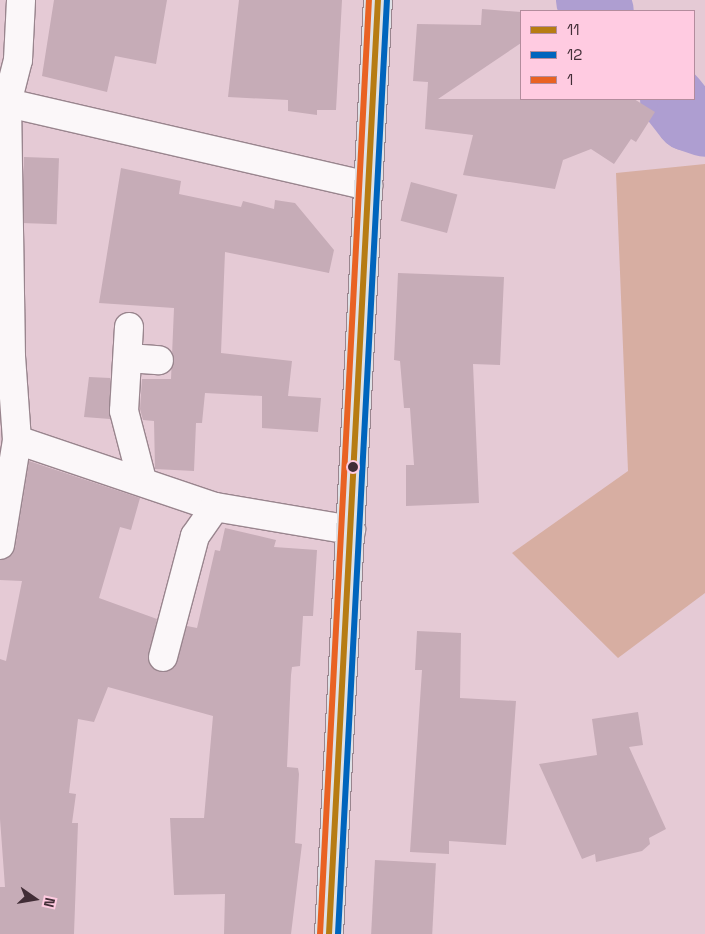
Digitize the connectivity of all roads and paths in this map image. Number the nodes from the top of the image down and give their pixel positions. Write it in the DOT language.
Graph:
graph roads {
  1 [pos="21,0"];
  2 [pos="378,0"];
  3 [pos="4,102"];
  4 [pos="368,186"];
  5 [pos="129,327"];
  6 [pos="5,358"];
  7 [pos="128,358"];
  8 [pos="159,360"];
  9 [pos="17,440"];
  10 [pos="142,480"];
  11 [pos="214,507"];
  12 [pos="351,530"];
  13 [pos="0,545"];
  14 [pos="163,657"];
  15 [pos="329,934"];
  1 -- 3 [label="street"];
  2 -- 4 [label="main road"];
  3 -- 4 [label="street"];
  3 -- 6 [label="street"];
  4 -- 12 [label="main road"];
  5 -- 7 [label="street"];
  6 -- 9 [label="street"];
  7 -- 8 [label="street"];
  7 -- 10 [label="street"];
  9 -- 10 [label="street"];
  9 -- 13 [label="street"];
  10 -- 11 [label="street"];
  11 -- 12 [label="street"];
  11 -- 14 [label="street"];
  12 -- 15 [label="main road"];
}
